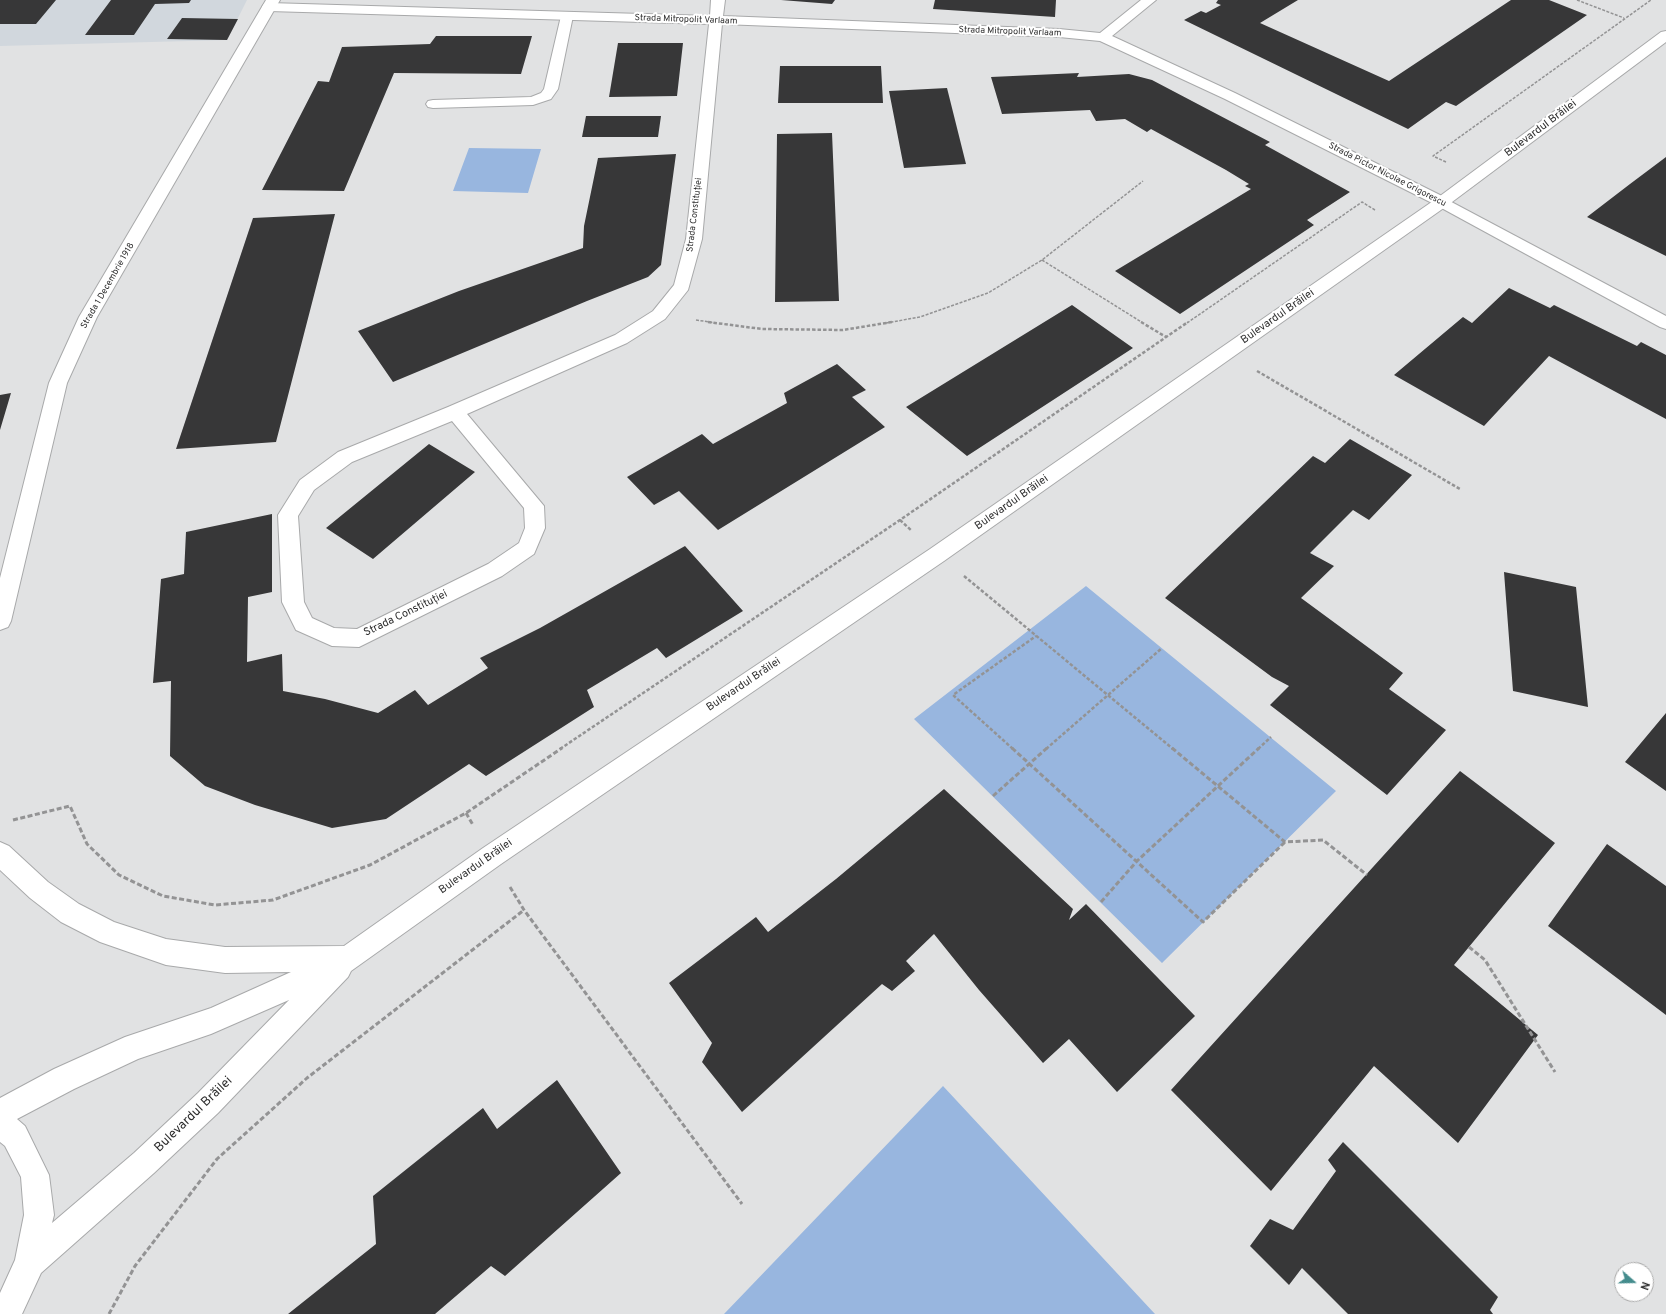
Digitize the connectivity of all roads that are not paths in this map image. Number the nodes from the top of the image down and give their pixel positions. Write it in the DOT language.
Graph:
graph roads {
  1 [pos="718,0"];
  2 [pos="1149,0"];
  3 [pos="271,4"];
  4 [pos="567,16"];
  5 [pos="715,20"];
  6 [pos="1666,35"];
  7 [pos="1103,37"];
  8 [pos="433,104"];
  9 [pos="1442,202"];
  10 [pos="1666,323"];
  11 [pos="455,412"];
  12 [pos="0,621"];
  13 [pos="0,854"];
  14 [pos="349,958"];
  15 [pos="0,1113"];
  16 [pos="0,1123"];
  17 [pos="30,1262"];
  18 [pos="6,1314"];
  1 -- 5 [label="main road, Strada Constituției"];
  2 -- 7 [label="main road"];
  3 -- 4 [label="main road, Strada Mitropolit Varlaam"];
  3 -- 12 [label="main road, Strada 1 Decembrie 1918"];
  4 -- 5 [label="main road, Strada Mitropolit Varlaam"];
  4 -- 8 [label="lane"];
  5 -- 7 [label="main road, Strada Mitropolit Varlaam"];
  5 -- 11 [label="main road, Strada Constituției"];
  6 -- 9 [label="main road, Bulevardul Brăilei"];
  7 -- 9 [label="main road, Strada Pictor Nicolae Grigorescu"];
  9 -- 10 [label="main road, Strada Pictor Nicolae Grigorescu"];
  9 -- 14 [label="main road, Bulevardul Brăilei"];
  11 -- 11 [label="main road, Strada Constituției"];
  13 -- 14 [label="main road"];
  14 -- 15 [label="main road, Bulevardul Brăilei"];
  14 -- 17 [label="main road, Bulevardul Brăilei"];
  16 -- 17 [label="main road"];
  17 -- 18 [label="main road"];
}
